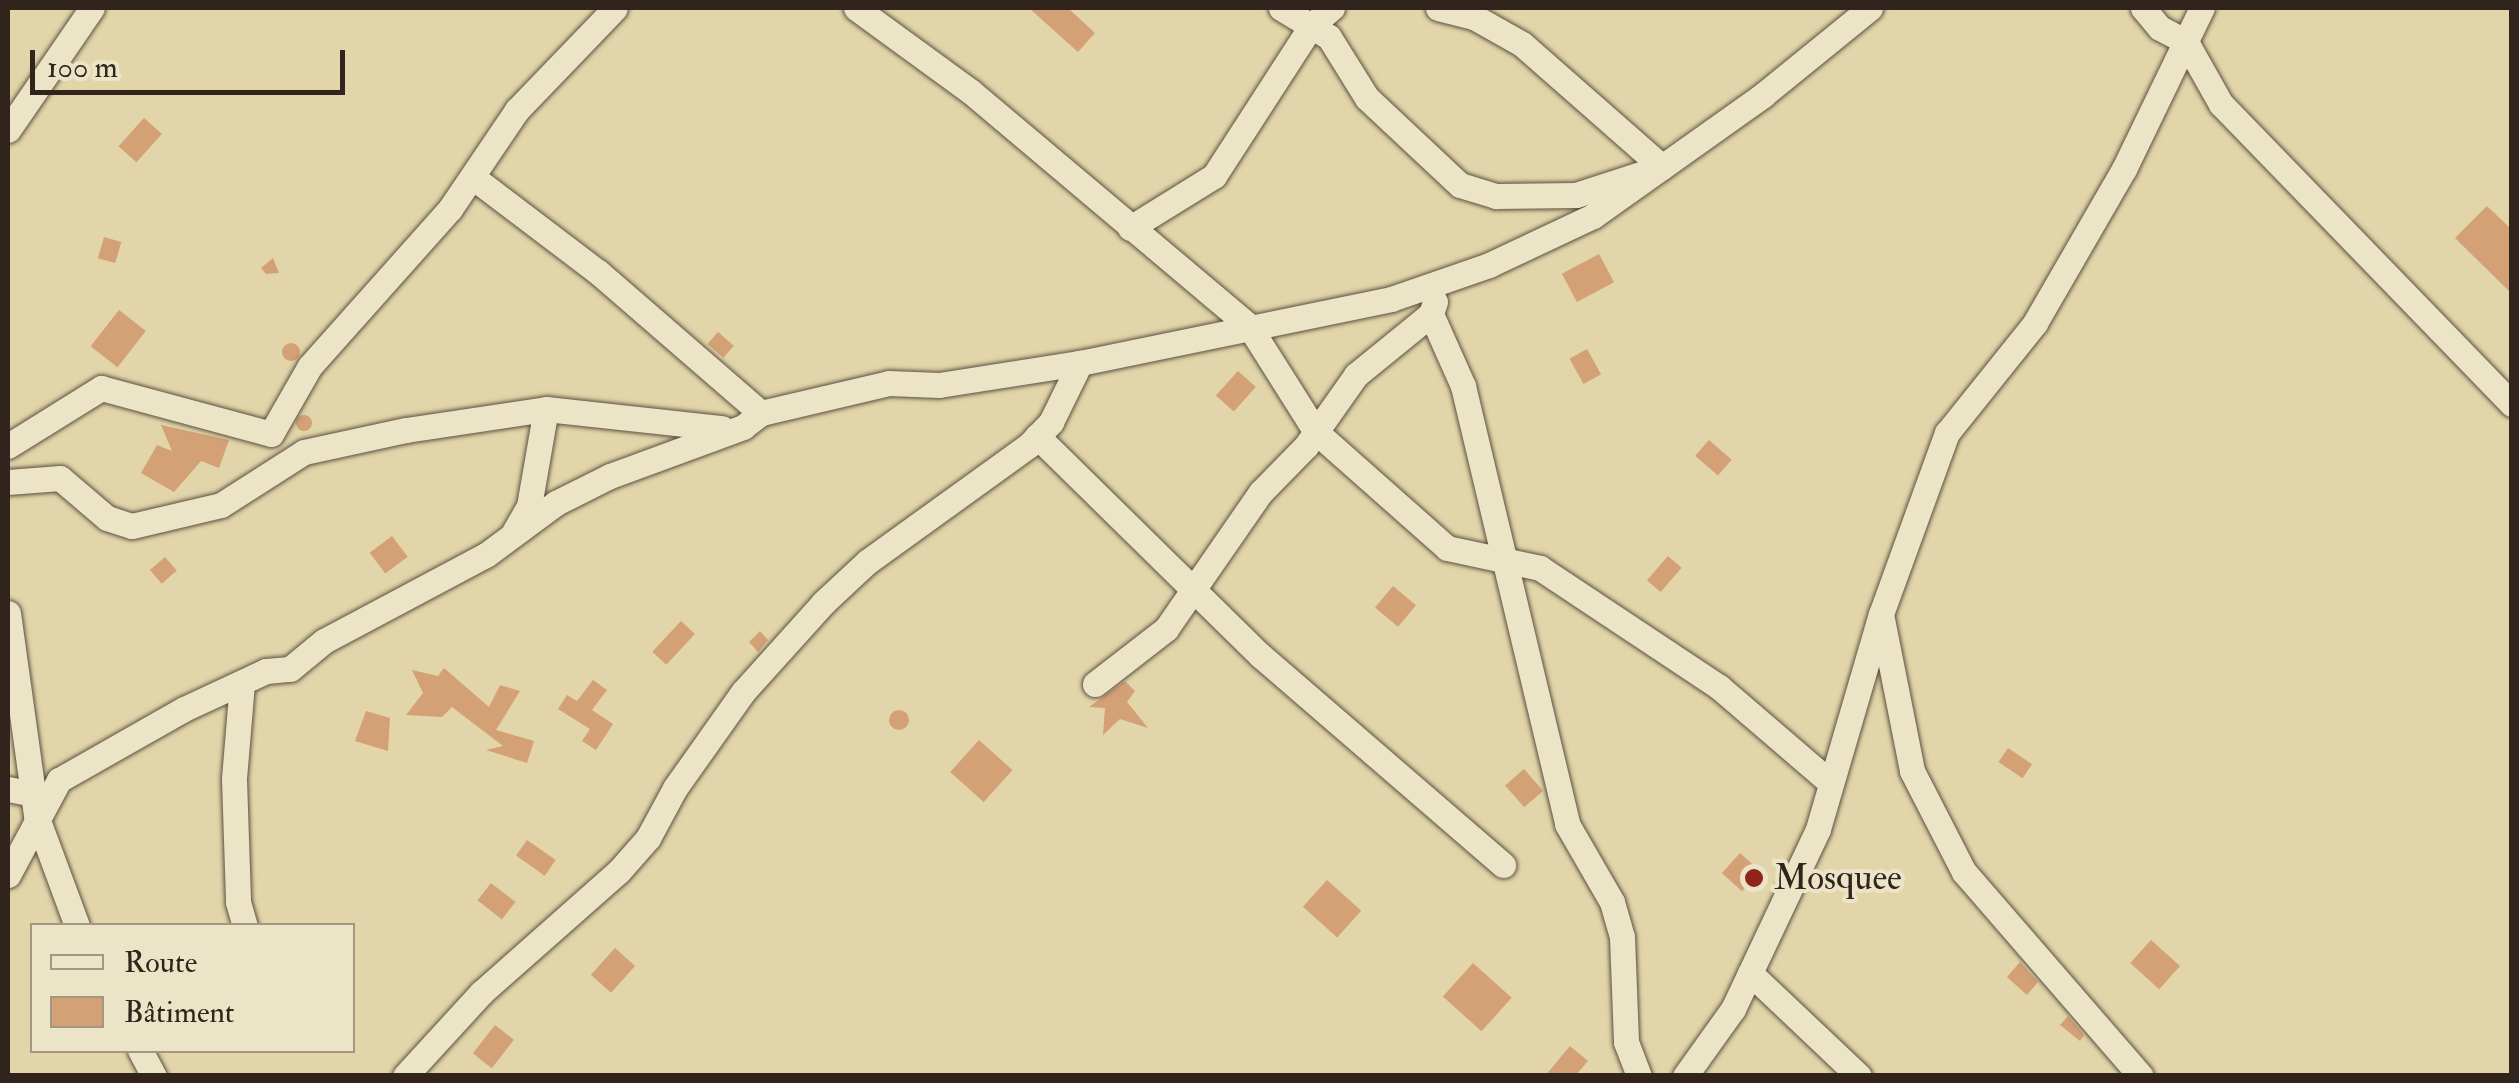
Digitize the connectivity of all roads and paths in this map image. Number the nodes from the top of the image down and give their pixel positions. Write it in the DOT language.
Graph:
graph roads {
  1 [pos="92,8"];
  2 [pos="615,8"];
  3 [pos="856,8"];
  4 [pos="1281,8"];
  5 [pos="1332,8"];
  6 [pos="1438,8"];
  7 [pos="1870,8"];
  8 [pos="2142,8"];
  9 [pos="2202,8"];
  10 [pos="1311,26"];
  11 [pos="2186,42"];
  12 [pos="8,130"];
  13 [pos="1662,167"];
  14 [pos="474,178"];
  15 [pos="1130,228"];
  16 [pos="1443,279"];
  17 [pos="1430,314"];
  18 [pos="1249,326"];
  19 [pos="1080,363"];
  20 [pos="2512,404"];
  21 [pos="546,409"];
  22 [pos="752,420"];
  23 [pos="1316,432"];
  24 [pos="1037,436"];
  25 [pos="8,446"];
  26 [pos="8,482"];
  27 [pos="510,540"];
  28 [pos="1500,557"];
  29 [pos="1194,591"];
  30 [pos="8,614"];
  31 [pos="1881,614"];
  32 [pos="242,683"];
  33 [pos="1095,684"];
  34 [pos="1830,782"];
  35 [pos="8,789"];
  36 [pos="35,805"];
  37 [pos="1504,865"];
  38 [pos="8,874"];
  39 [pos="76,923"];
  40 [pos="244,923"];
  41 [pos="1750,973"];
  42 [pos="142,1053"];
  43 [pos="2140,1075"];
  44 [pos="154,1076"];
  45 [pos="405,1076"];
  46 [pos="1639,1076"];
  47 [pos="1685,1076"];
  48 [pos="1859,1076"];
  1 -- 12 [label="street"];
  2 -- 14 [label="street"];
  3 -- 15 [label="street"];
  4 -- 10 [label="street"];
  5 -- 10 [label="street"];
  6 -- 13 [label="street"];
  7 -- 13 [label="street"];
  8 -- 11 [label="street"];
  9 -- 11 [label="street"];
  10 -- 13 [label="street"];
  10 -- 15 [label="street"];
  11 -- 20 [label="street"];
  11 -- 31 [label="street"];
  13 -- 16 [label="street"];
  14 -- 22 [label="street"];
  14 -- 25 [label="street"];
  15 -- 18 [label="street"];
  16 -- 17 [label="street"];
  16 -- 18 [label="street"];
  17 -- 23 [label="street"];
  17 -- 28 [label="street"];
  18 -- 19 [label="street"];
  18 -- 23 [label="street"];
  19 -- 22 [label="street"];
  19 -- 24 [label="street"];
  21 -- 22 [label="street"];
  21 -- 26 [label="street"];
  21 -- 27 [label="street"];
  22 -- 27 [label="street"];
  23 -- 28 [label="street"];
  23 -- 29 [label="street"];
  24 -- 29 [label="street"];
  24 -- 45 [label="street"];
  27 -- 32 [label="street"];
  28 -- 34 [label="street"];
  28 -- 46 [label="street"];
  29 -- 33 [label="street"];
  29 -- 37 [label="street"];
  30 -- 36 [label="street"];
  31 -- 34 [label="street"];
  31 -- 43 [label="street"];
  32 -- 36 [label="street"];
  32 -- 40 [label="street"];
  34 -- 41 [label="street"];
  35 -- 36 [label="street"];
  36 -- 38 [label="street"];
  36 -- 39 [label="street"];
  41 -- 47 [label="street"];
  41 -- 48 [label="street"];
  42 -- 44 [label="street"];
}
